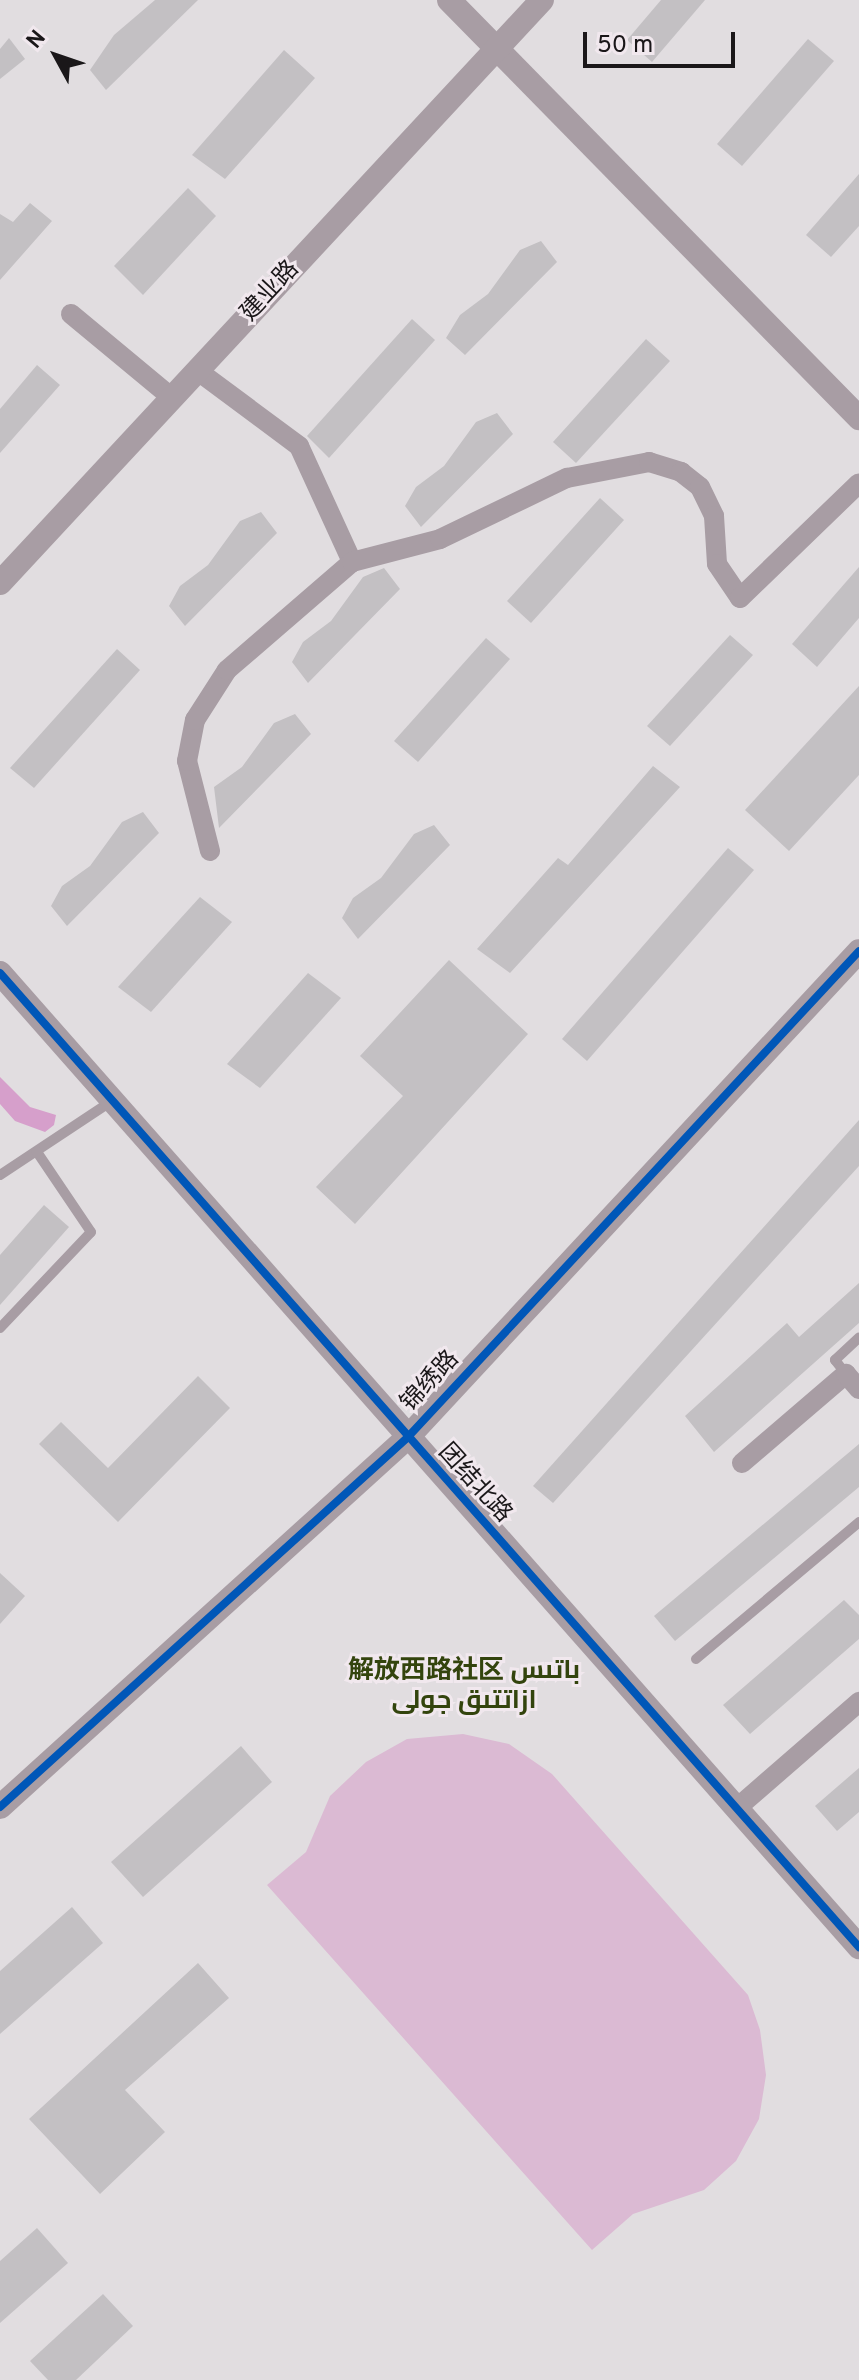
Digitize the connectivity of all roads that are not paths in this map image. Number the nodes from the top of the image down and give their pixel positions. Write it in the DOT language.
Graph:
graph roads {
  1 [pos="449,0"];
  2 [pos="542,0"];
  3 [pos="497,49"];
  4 [pos="71,314"];
  5 [pos="198,371"];
  6 [pos="172,398"];
  7 [pos="859,418"];
  8 [pos="859,483"];
  9 [pos="352,562"];
  10 [pos="0,583"];
  11 [pos="210,851"];
  12 [pos="859,951"];
  13 [pos="0,973"];
  14 [pos="112,1101"];
  15 [pos="37,1152"];
  16 [pos="0,1175"];
  17 [pos="0,1328"];
  18 [pos="859,1338"];
  19 [pos="856,1385"];
  20 [pos="407,1438"];
  21 [pos="742,1463"];
  22 [pos="859,1522"];
  23 [pos="696,1659"];
  24 [pos="859,1702"];
  25 [pos="0,1807"];
  26 [pos="737,1808"];
  27 [pos="859,1947"];
  1 -- 3 [label="street"];
  2 -- 3 [label="street, 建业路"];
  3 -- 5 [label="street, 建业路"];
  3 -- 7 [label="street"];
  4 -- 6 [label="street"];
  5 -- 6 [label="street, 建业路"];
  5 -- 9 [label="street"];
  6 -- 10 [label="street, 建业路"];
  8 -- 9 [label="street"];
  9 -- 11 [label="street"];
  12 -- 20 [label="street, 锦绣路"];
  13 -- 14 [label="street, 团结北路"];
  14 -- 15 [label="lane"];
  14 -- 20 [label="street, 团结北路"];
  15 -- 16 [label="lane"];
  15 -- 17 [label="lane"];
  18 -- 19 [label="lane"];
  19 -- 21 [label="street"];
  20 -- 25 [label="street, 锦绣路"];
  20 -- 26 [label="street, 团结北路"];
  22 -- 23 [label="lane"];
  24 -- 26 [label="street"];
  26 -- 27 [label="street, 团结北路"];
}
